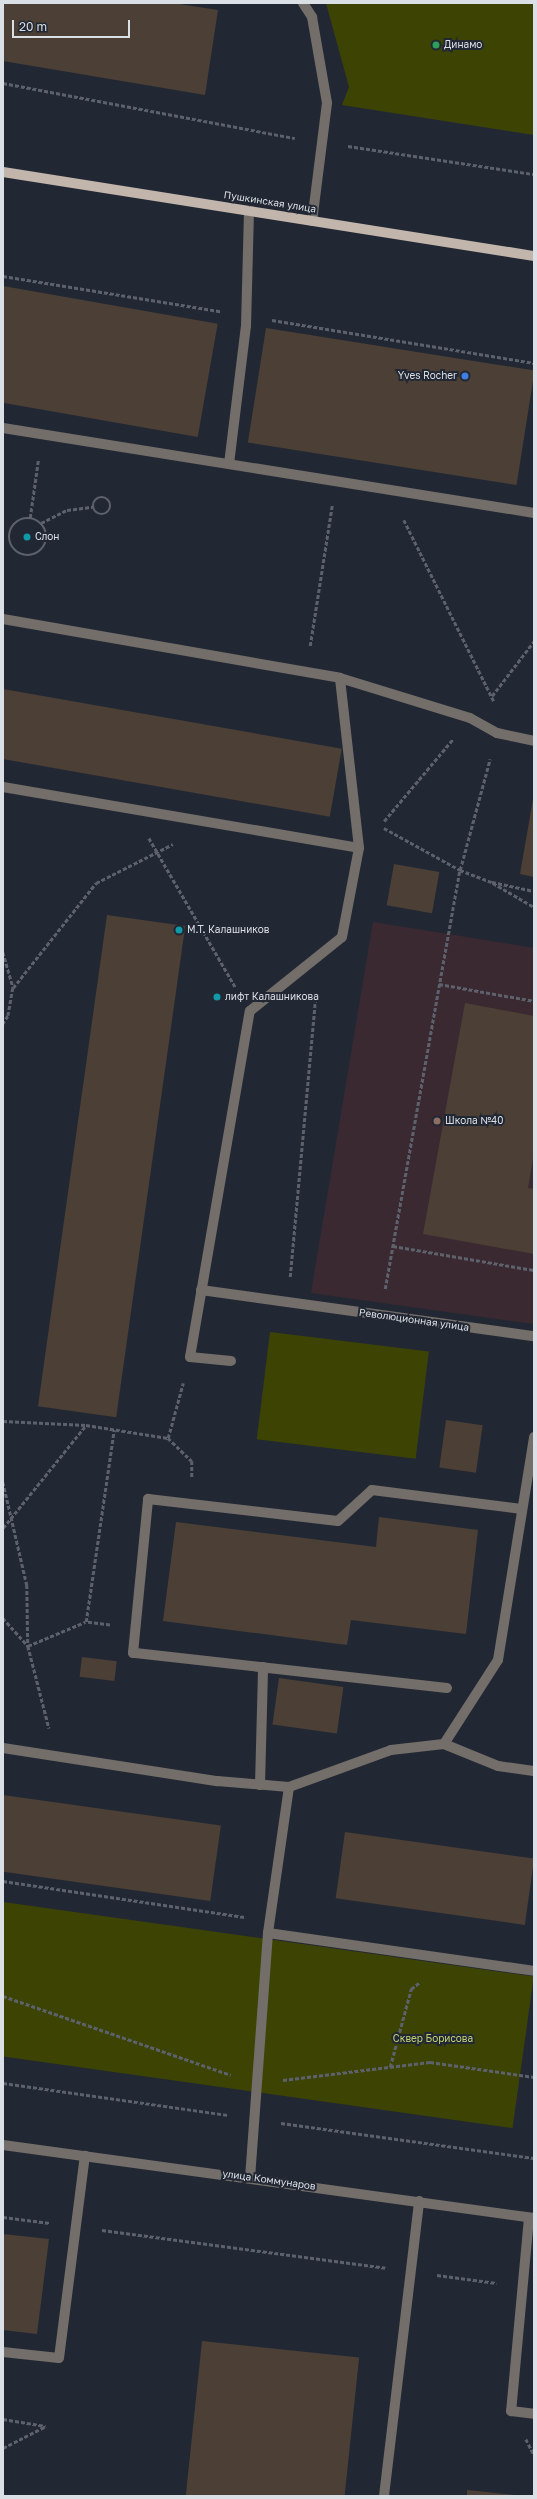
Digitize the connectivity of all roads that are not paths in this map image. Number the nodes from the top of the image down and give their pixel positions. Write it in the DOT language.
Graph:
graph roads {
  1 [pos="303,3"];
  2 [pos="3,172"];
  3 [pos="248,211"];
  4 [pos="312,221"];
  5 [pos="534,256"];
  6 [pos="3,428"];
  7 [pos="229,464"];
  8 [pos="534,513"];
  9 [pos="3,619"];
  10 [pos="340,678"];
  11 [pos="534,741"];
  12 [pos="3,788"];
  13 [pos="359,848"];
  14 [pos="201,1290"];
  15 [pos="534,1336"];
  16 [pos="231,1361"];
  17 [pos="534,1437"];
  18 [pos="532,1467"];
  19 [pos="522,1510"];
  20 [pos="263,1667"];
  21 [pos="447,1688"];
  22 [pos="444,1744"];
  23 [pos="3,1748"];
  24 [pos="534,1771"];
  25 [pos="260,1785"];
  26 [pos="289,1787"];
  27 [pos="268,1933"];
  28 [pos="534,1971"];
  29 [pos="3,2145"];
  30 [pos="85,2156"];
  31 [pos="250,2177"];
  32 [pos="419,2201"];
  33 [pos="531,2218"];
  34 [pos="3,2352"];
  35 [pos="534,2414"];
  36 [pos="384,2496"];
  1 -- 4 [label="street"];
  2 -- 3 [label="main road, Пушкинская улица"];
  3 -- 4 [label="main road, Пушкинская улица"];
  3 -- 7 [label="street"];
  4 -- 5 [label="main road, Пушкинская улица"];
  6 -- 7 [label="street"];
  7 -- 8 [label="street"];
  9 -- 10 [label="street"];
  10 -- 11 [label="street"];
  10 -- 13 [label="street"];
  12 -- 13 [label="street"];
  13 -- 14 [label="street"];
  14 -- 15 [label="street, Революционная улица"];
  14 -- 16 [label="street"];
  17 -- 18 [label="street"];
  18 -- 19 [label="street"];
  19 -- 20 [label="street"];
  19 -- 22 [label="street"];
  20 -- 21 [label="street"];
  20 -- 25 [label="street"];
  22 -- 24 [label="street"];
  22 -- 26 [label="street"];
  23 -- 25 [label="street"];
  25 -- 26 [label="street"];
  26 -- 27 [label="street"];
  27 -- 28 [label="street"];
  27 -- 31 [label="street"];
  29 -- 30 [label="street, улица Коммунаров"];
  30 -- 31 [label="street, улица Коммунаров"];
  30 -- 34 [label="street"];
  31 -- 32 [label="street, улица Коммунаров"];
  32 -- 33 [label="street, улица Коммунаров"];
  32 -- 36 [label="street"];
  33 -- 35 [label="street"];
}
